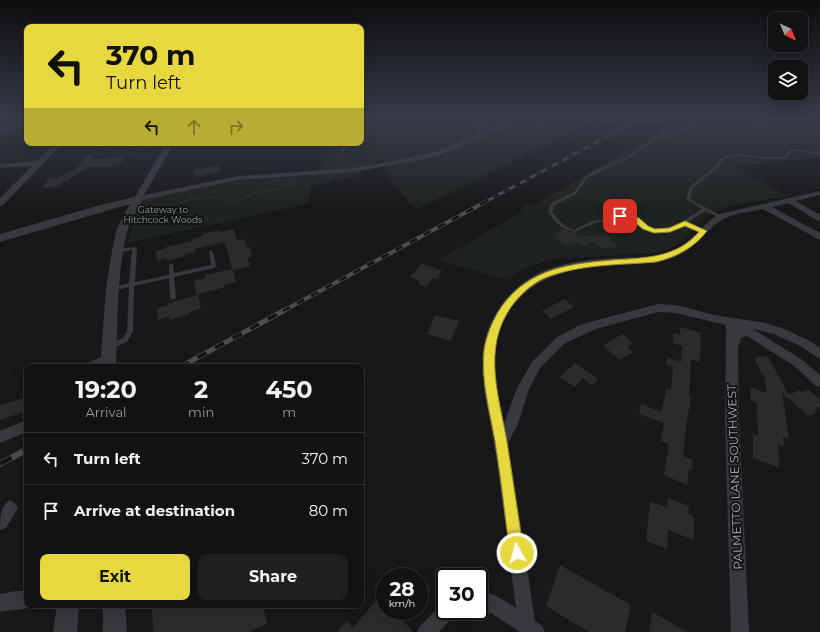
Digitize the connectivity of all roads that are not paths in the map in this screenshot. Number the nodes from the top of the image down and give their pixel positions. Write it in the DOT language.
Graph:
graph roads {
  1 [pos="54,148"];
  2 [pos="167,148"];
  3 [pos="449,148"];
  4 [pos="640,148"];
  5 [pos="820,153"];
  6 [pos="40,163"];
  7 [pos="0,166"];
  8 [pos="820,193"];
  9 [pos="138,199"];
  10 [pos="790,201"];
  11 [pos="0,203"];
  12 [pos="764,206"];
  13 [pos="705,209"];
  14 [pos="106,212"];
  15 [pos="133,214"];
  16 [pos="75,216"];
  17 [pos="720,216"];
  18 [pos="820,218"];
  19 [pos="685,223"];
  20 [pos="123,228"];
  21 [pos="703,231"];
  22 [pos="818,234"];
  23 [pos="0,238"];
  24 [pos="118,251"];
  25 [pos="211,252"];
  26 [pos="171,265"];
  27 [pos="172,275"];
  28 [pos="132,284"];
  29 [pos="113,289"];
  30 [pos="173,298"];
  31 [pos="732,323"];
  32 [pos="732,349"];
  33 [pos="820,354"];
  34 [pos="108,358"];
  35 [pos="96,364"];
  36 [pos="820,382"];
  37 [pos="24,427"];
  38 [pos="0,437"];
  39 [pos="501,441"];
  40 [pos="10,508"];
  41 [pos="0,522"];
  42 [pos="24,600"];
  43 [pos="488,601"];
  44 [pos="0,603"];
  45 [pos="68,608"];
  46 [pos="114,608"];
  47 [pos="438,620"];
  48 [pos="529,630"];
  49 [pos="65,632"];
  50 [pos="115,632"];
  51 [pos="426,632"];
  52 [pos="740,632"];
  1 -- 6 [label="street"];
  2 -- 9 [label="street"];
  3 -- 9 [label="street"];
  4 -- 19 [label="lane"];
  5 -- 13 [label="lane"];
  6 -- 7 [label="street"];
  6 -- 11 [label="street"];
  8 -- 10 [label="street"];
  9 -- 15 [label="street"];
  9 -- 16 [label="street"];
  10 -- 12 [label="street"];
  10 -- 18 [label="street"];
  12 -- 17 [label="street"];
  12 -- 22 [label="street"];
  13 -- 17 [label="lane"];
  13 -- 19 [label="lane"];
  14 -- 15 [label="street"];
  14 -- 16 [label="street"];
  14 -- 20 [label="street"];
  15 -- 20 [label="street"];
  16 -- 23 [label="street"];
  17 -- 21 [label="street"];
  19 -- 21 [label="lane"];
  20 -- 24 [label="street"];
  21 -- 39 [label="street"];
  24 -- 28 [label="lane"];
  24 -- 29 [label="street"];
  25 -- 27 [label="lane"];
  26 -- 27 [label="lane"];
  27 -- 28 [label="lane"];
  27 -- 30 [label="lane"];
  28 -- 29 [label="lane"];
  28 -- 34 [label="lane"];
  29 -- 34 [label="street"];
  31 -- 32 [label="street, PALMETTO LANE SOUTHWEST"];
  31 -- 33 [label="street"];
  31 -- 39 [label="street"];
  32 -- 36 [label="street"];
  32 -- 52 [label="street, PALMETTO LANE SOUTHWEST"];
  34 -- 35 [label="street"];
  37 -- 38 [label="street"];
  39 -- 48 [label="street"];
  40 -- 41 [label="street"];
  42 -- 44 [label="street"];
  43 -- 48 [label="street"];
  45 -- 49 [label="street"];
  46 -- 50 [label="street"];
  47 -- 51 [label="street"];
}
